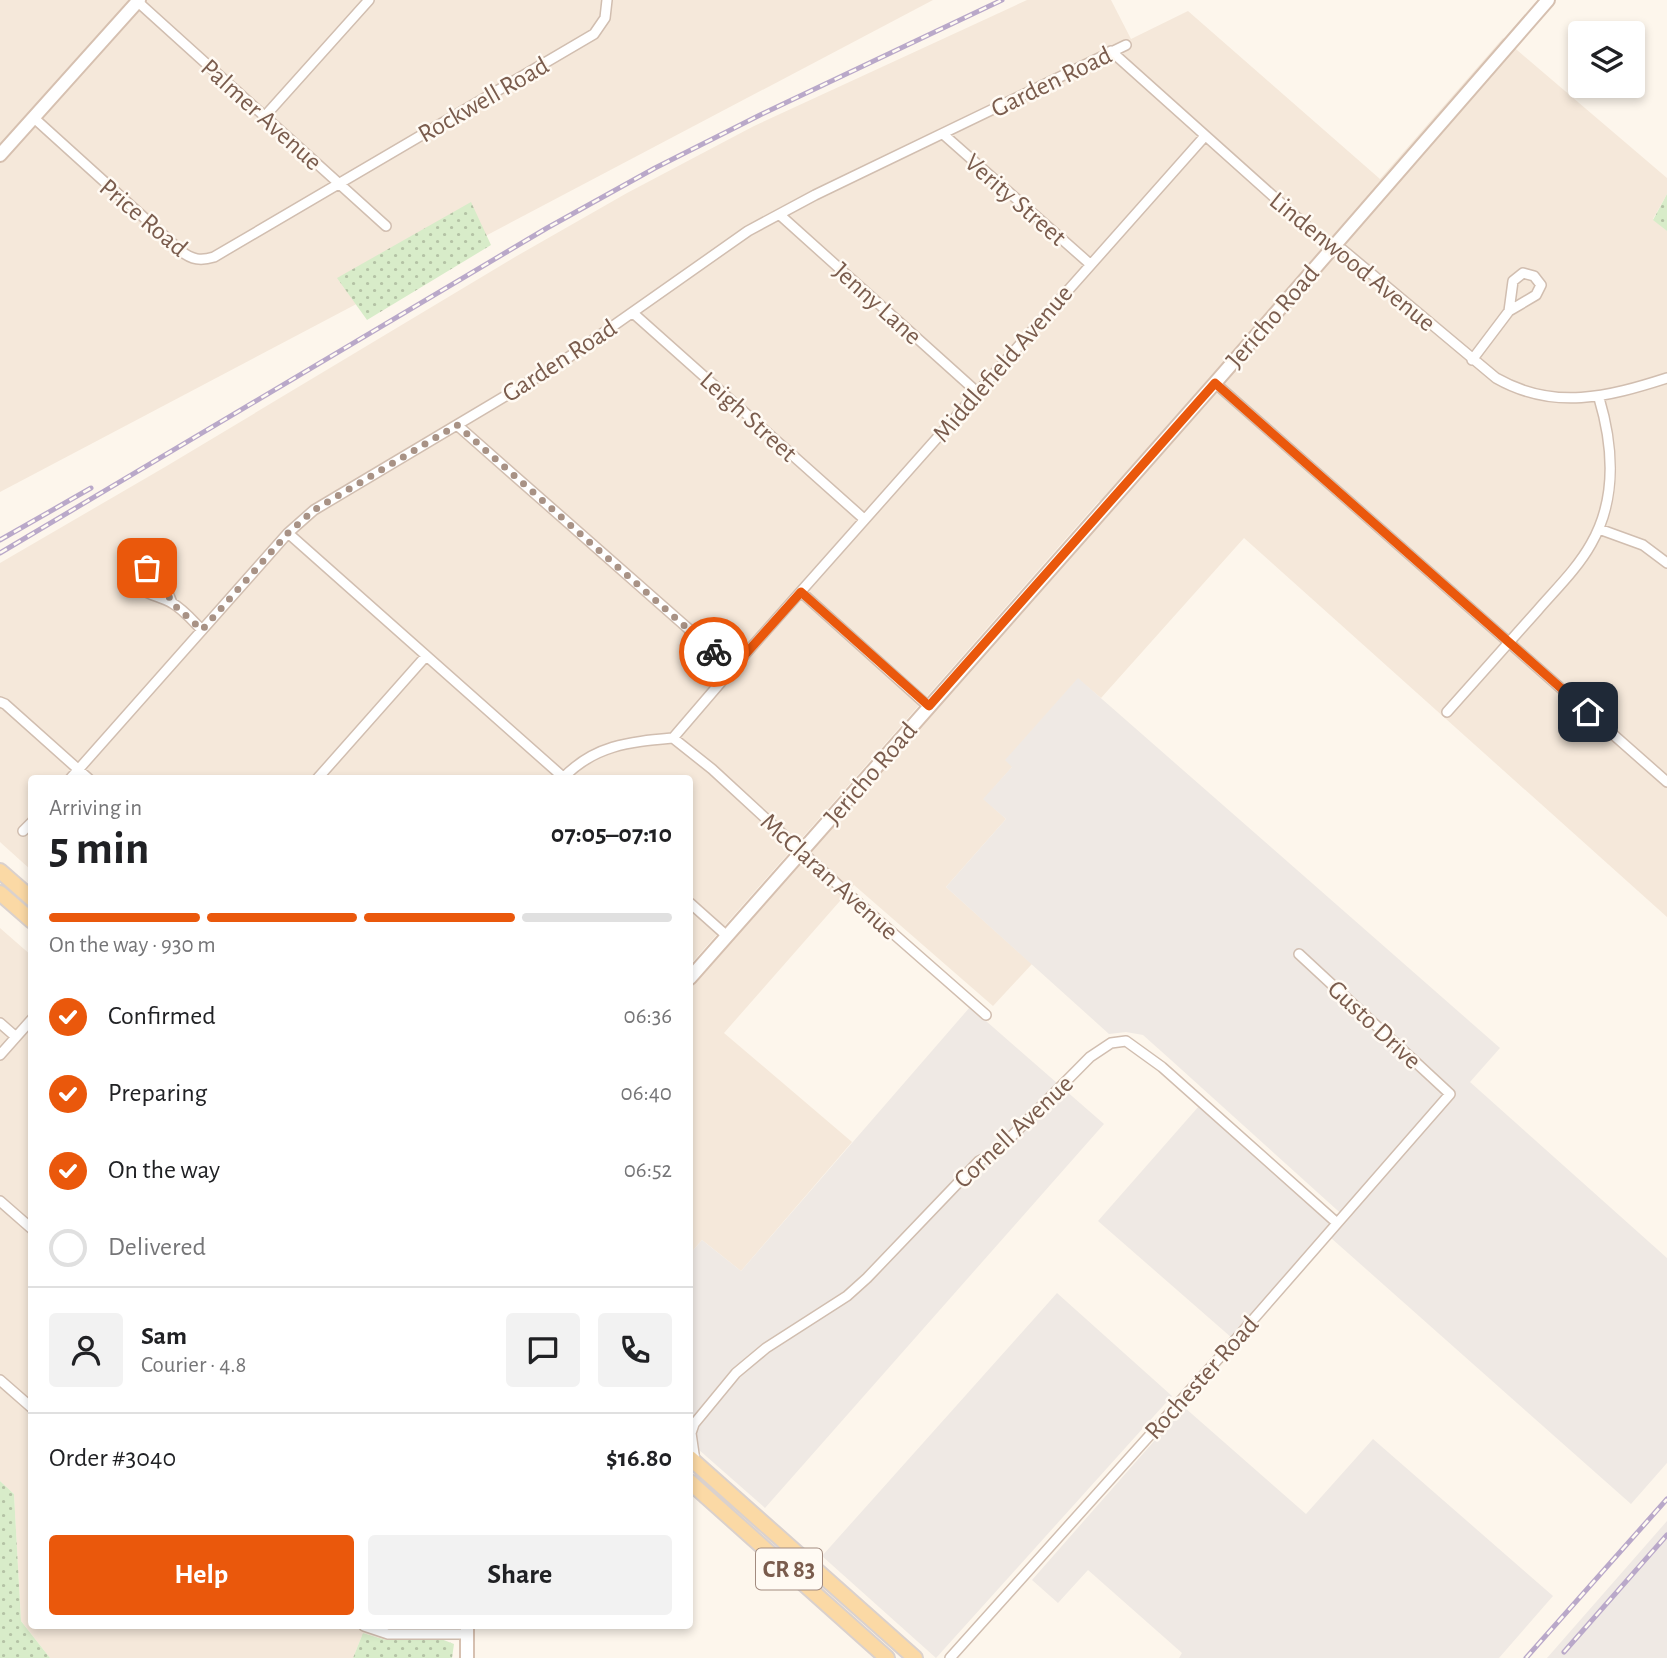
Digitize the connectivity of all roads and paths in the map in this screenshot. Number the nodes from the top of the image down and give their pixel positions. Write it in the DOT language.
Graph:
graph roads {
  1 [pos="369,0"];
  2 [pos="607,0"];
  3 [pos="1548,0"];
  4 [pos="139,1"];
  5 [pos="1126,45"];
  6 [pos="1111,51"];
  7 [pos="265,116"];
  8 [pos="34,118"];
  9 [pos="943,134"];
  10 [pos="1205,136"];
  11 [pos="0,155"];
  12 [pos="340,183"];
  13 [pos="780,215"];
  14 [pos="387,226"];
  15 [pos="1331,248"];
  16 [pos="1090,264"];
  17 [pos="1509,311"];
  18 [pos="633,313"];
  19 [pos="1472,360"];
  20 [pos="1667,378"];
  21 [pos="1215,383"];
  22 [pos="977,391"];
  23 [pos="1599,397"];
  24 [pos="457,425"];
  25 [pos="864,519"];
  26 [pos="1599,529"];
  27 [pos="288,533"];
  28 [pos="1667,563"];
  29 [pos="801,592"];
  30 [pos="172,603"];
  31 [pos="202,630"];
  32 [pos="1510,642"];
  33 [pos="426,656"];
  34 [pos="733,668"];
  35 [pos="0,691"];
  36 [pos="3,703"];
  37 [pos="929,706"];
  38 [pos="1447,712"];
  39 [pos="673,738"];
  40 [pos="78,769"];
  41 [pos="73,775"];
  42 [pos="85,775"];
  43 [pos="321,775"];
  44 [pos="560,775"];
  45 [pos="566,775"];
  46 [pos="1667,782"];
  47 [pos="28,826"];
  48 [pos="23,831"];
  49 [pos="801,851"];
  50 [pos="0,871"];
  51 [pos="0,892"];
  52 [pos="28,896"];
  53 [pos="693,906"];
  54 [pos="28,917"];
  55 [pos="726,936"];
  56 [pos="1299,954"];
  57 [pos="693,974"];
  58 [pos="986,1015"];
  59 [pos="0,1023"];
  60 [pos="28,1024"];
  61 [pos="16,1037"];
  62 [pos="0,1055"];
  63 [pos="1450,1094"];
  64 [pos="0,1201"];
  65 [pos="1337,1223"];
  66 [pos="28,1225"];
  67 [pos="0,1380"];
  68 [pos="28,1404"];
  69 [pos="699,1416"];
  70 [pos="693,1419"];
  71 [pos="693,1429"];
  72 [pos="693,1462"];
  73 [pos="693,1485"];
  74 [pos="375,1629"];
  75 [pos="467,1630"];
  76 [pos="467,1658"];
  77 [pos="887,1658"];
  78 [pos="915,1658"];
  79 [pos="950,1658"];
  1 -- 7 [label="street"];
  2 -- 12 [label="street, Rockwell Road"];
  3 -- 15 [label="main road, Jericho Road"];
  4 -- 7 [label="street, Palmer Avenue"];
  4 -- 8 [label="main road"];
  5 -- 6 [label="street, Garden Road"];
  6 -- 9 [label="street, Garden Road"];
  6 -- 10 [label="street, Lindenwood Avenue"];
  7 -- 12 [label="street, Palmer Avenue"];
  8 -- 11 [label="main road"];
  8 -- 12 [label="street, Price Road"];
  9 -- 13 [label="street, Garden Road"];
  9 -- 16 [label="street, Verity Street"];
  10 -- 15 [label="street, Lindenwood Avenue"];
  10 -- 16 [label="street, Middlefield Avenue"];
  12 -- 14 [label="street, Palmer Avenue"];
  13 -- 18 [label="street, Garden Road"];
  13 -- 22 [label="street, Jenny Lane"];
  15 -- 19 [label="street, Lindenwood Avenue"];
  15 -- 21 [label="main road, Jericho Road"];
  16 -- 22 [label="street, Middlefield Avenue"];
  17 -- 17 [label="street"];
  17 -- 19 [label="street"];
  18 -- 24 [label="street, Garden Road"];
  18 -- 25 [label="street, Leigh Street"];
  19 -- 23 [label="street, Lindenwood Avenue"];
  20 -- 23 [label="street, Lindenwood Avenue"];
  21 -- 32 [label="street"];
  21 -- 37 [label="main road, Jericho Road"];
  22 -- 25 [label="street, Middlefield Avenue"];
  23 -- 26 [label="street"];
  24 -- 27 [label="street, Garden Road"];
  24 -- 34 [label="street"];
  25 -- 29 [label="street, Middlefield Avenue"];
  26 -- 28 [label="street"];
  26 -- 32 [label="street"];
  27 -- 31 [label="street, Garden Road"];
  27 -- 33 [label="street"];
  29 -- 34 [label="street, Middlefield Avenue"];
  29 -- 37 [label="street"];
  30 -- 30 [label="street"];
  30 -- 31 [label="street"];
  31 -- 40 [label="street, Garden Road"];
  32 -- 38 [label="street"];
  32 -- 46 [label="street"];
  33 -- 43 [label="street"];
  33 -- 44 [label="street"];
  34 -- 39 [label="street, Middlefield Avenue"];
  35 -- 36 [label="street"];
  36 -- 40 [label="street"];
  37 -- 49 [label="main road, Jericho Road"];
  39 -- 45 [label="street"];
  39 -- 49 [label="street, McClaran Avenue"];
  40 -- 41 [label="street, Garden Road"];
  40 -- 42 [label="street"];
  47 -- 48 [label="street"];
  49 -- 55 [label="main road, Jericho Road"];
  49 -- 58 [label="street, McClaran Avenue"];
  50 -- 52 [label="main road"];
  51 -- 54 [label="main road"];
  53 -- 55 [label="street"];
  55 -- 57 [label="main road, Jericho Road"];
  56 -- 63 [label="street, Gusto Drive"];
  59 -- 61 [label="street"];
  60 -- 61 [label="street"];
  61 -- 62 [label="street"];
  63 -- 65 [label="street, Rochester Road"];
  64 -- 66 [label="street"];
  65 -- 69 [label="street, Cornell Avenue"];
  65 -- 79 [label="street, Rochester Road"];
  67 -- 68 [label="street"];
  69 -- 70 [label="street, Cornell Avenue"];
  69 -- 71 [label="street"];
  72 -- 78 [label="main road, CR 83"];
  73 -- 77 [label="main road, CR 83"];
  74 -- 75 [label="street"];
  75 -- 76 [label="main road"];
}
